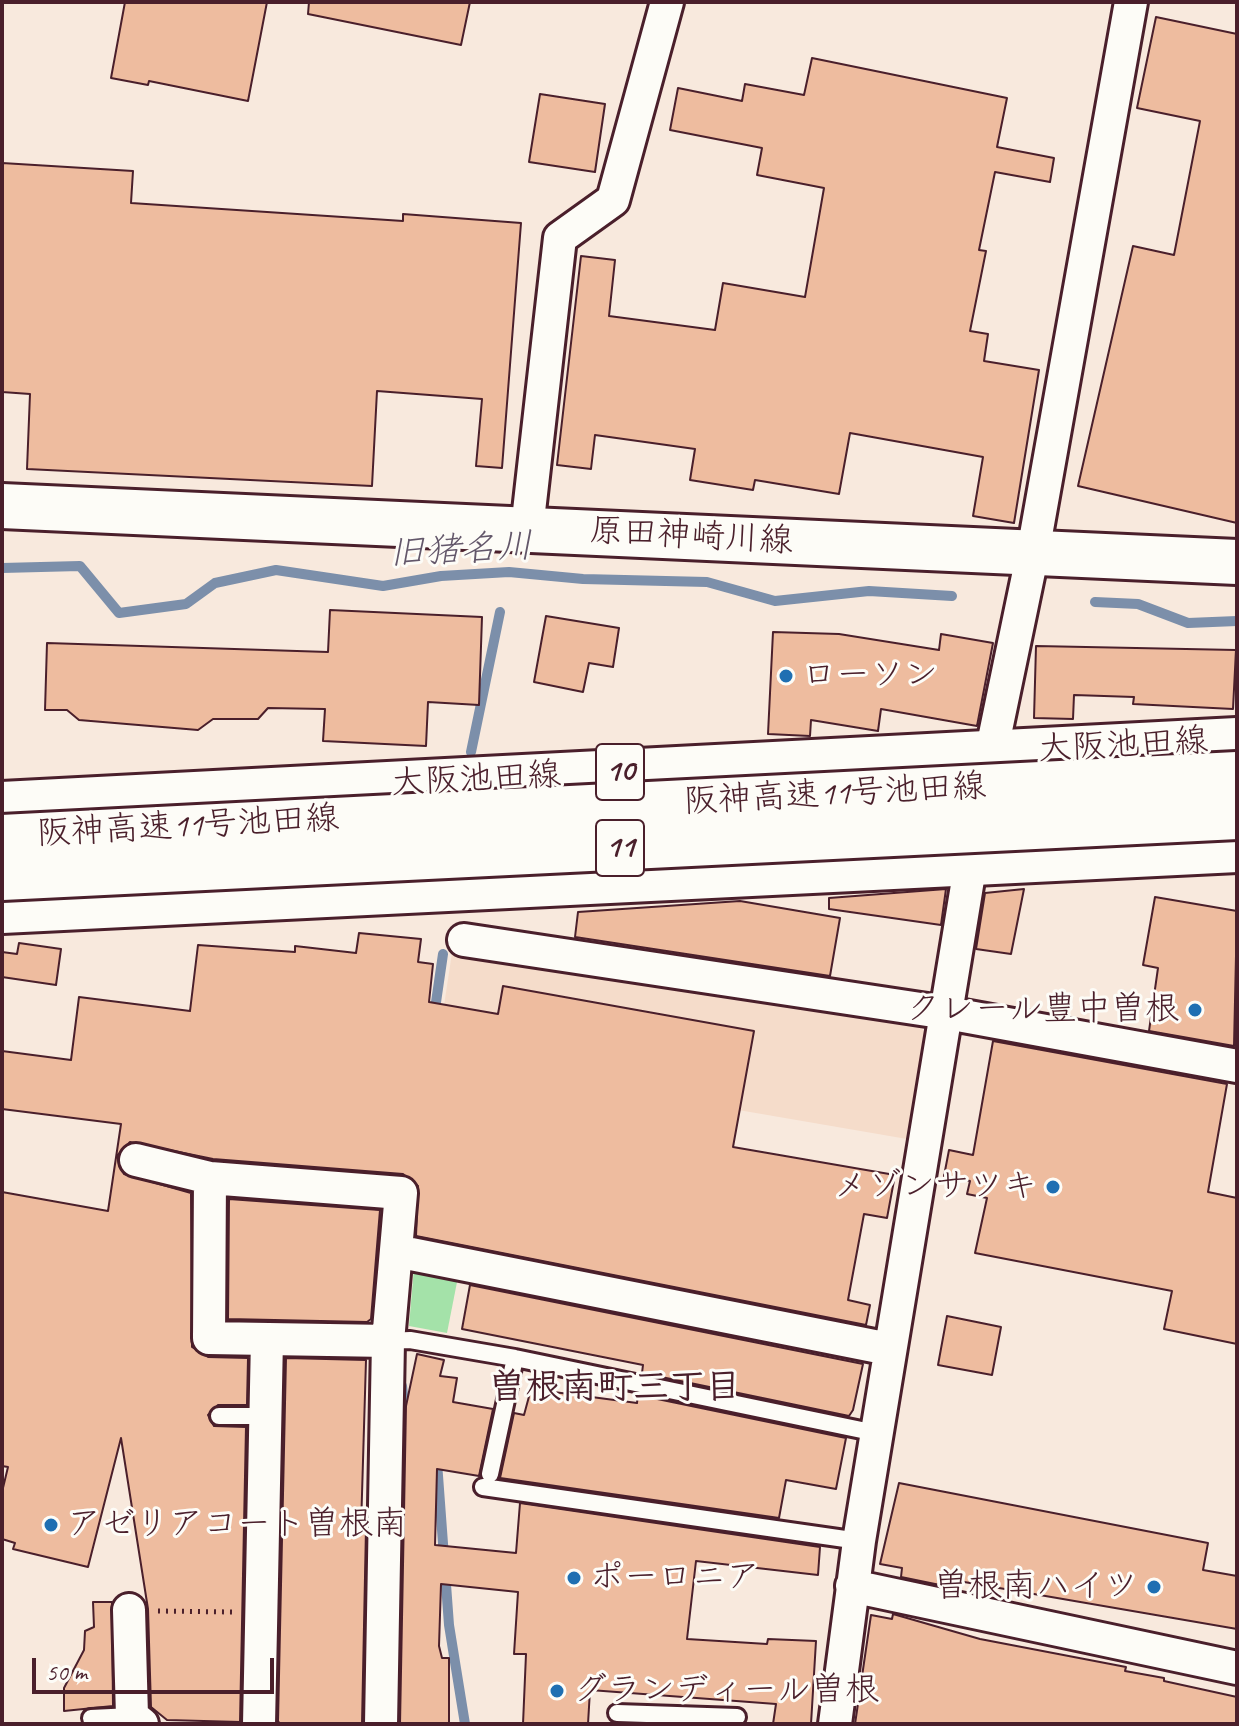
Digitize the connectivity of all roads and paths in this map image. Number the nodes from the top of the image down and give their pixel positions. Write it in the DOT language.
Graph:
graph roads {
  1 [pos="667,2"];
  2 [pos="1131,2"];
  3 [pos="2,506"];
  4 [pos="527,529"];
  5 [pos="1033,552"];
  6 [pos="1237,562"];
  7 [pos="1237,740"];
  8 [pos="990,754"];
  9 [pos="1237,774"];
  10 [pos="2,804"];
  11 [pos="1237,817"];
  12 [pos="2,837"];
  13 [pos="1237,850"];
  14 [pos="971,863"];
  15 [pos="2,878"];
  16 [pos="2,911"];
  17 [pos="464,940"];
  18 [pos="947,1013"];
  19 [pos="1237,1066"];
  20 [pos="136,1160"];
  21 [pos="210,1178"];
  22 [pos="403,1253"];
  23 [pos="267,1339"];
  24 [pos="397,1340"];
  25 [pos="889,1349"];
  26 [pos="515,1358"];
  27 [pos="219,1416"];
  28 [pos="265,1416"];
  29 [pos="876,1433"];
  30 [pos="859,1541"];
  31 [pos="852,1586"];
  32 [pos="129,1610"];
  33 [pos="261,1612"];
  34 [pos="1237,1668"];
  35 [pos="617,1713"];
  36 [pos="737,1717"];
  37 [pos="91,1718"];
  38 [pos="137,1720"];
  39 [pos="696,1720"];
  40 [pos="259,1724"];
  41 [pos="381,1724"];
  42 [pos="835,1724"];
  1 -- 4 [label="street"];
  2 -- 5 [label="street"];
  3 -- 4 [label="main road, 原田神崎川線"];
  4 -- 5 [label="main road, 原田神崎川線"];
  5 -- 6 [label="main road, 原田神崎川線"];
  5 -- 8 [label="street"];
  7 -- 8 [label="main road, 大阪池田線 / 10"];
  8 -- 10 [label="main road, 大阪池田線 / 10"];
  8 -- 14 [label="street"];
  9 -- 12 [label="main road, 阪神高速11号池田線 / 11, bridge"];
  11 -- 15 [label="main road, 阪神高速11号池田線 / 11, bridge"];
  13 -- 14 [label="main road"];
  14 -- 16 [label="main road"];
  14 -- 18 [label="street"];
  17 -- 18 [label="street"];
  18 -- 19 [label="street"];
  18 -- 25 [label="street"];
  20 -- 21 [label="street"];
  21 -- 22 [label="street"];
  21 -- 23 [label="street"];
  22 -- 24 [label="street"];
  22 -- 25 [label="street"];
  23 -- 24 [label="street"];
  23 -- 28 [label="street"];
  24 -- 26 [label="lane"];
  24 -- 41 [label="street"];
  25 -- 29 [label="street"];
  26 -- 29 [label="lane"];
  26 -- 30 [label="lane"];
  27 -- 28 [label="lane"];
  28 -- 33 [label="street"];
  29 -- 30 [label="street"];
  30 -- 31 [label="street"];
  31 -- 34 [label="street"];
  31 -- 42 [label="street"];
  32 -- 33 [label="path"];
  32 -- 38 [label="street"];
  33 -- 40 [label="street"];
  35 -- 39 [label="lane"];
  36 -- 39 [label="lane"];
  37 -- 38 [label="lane"];
}
